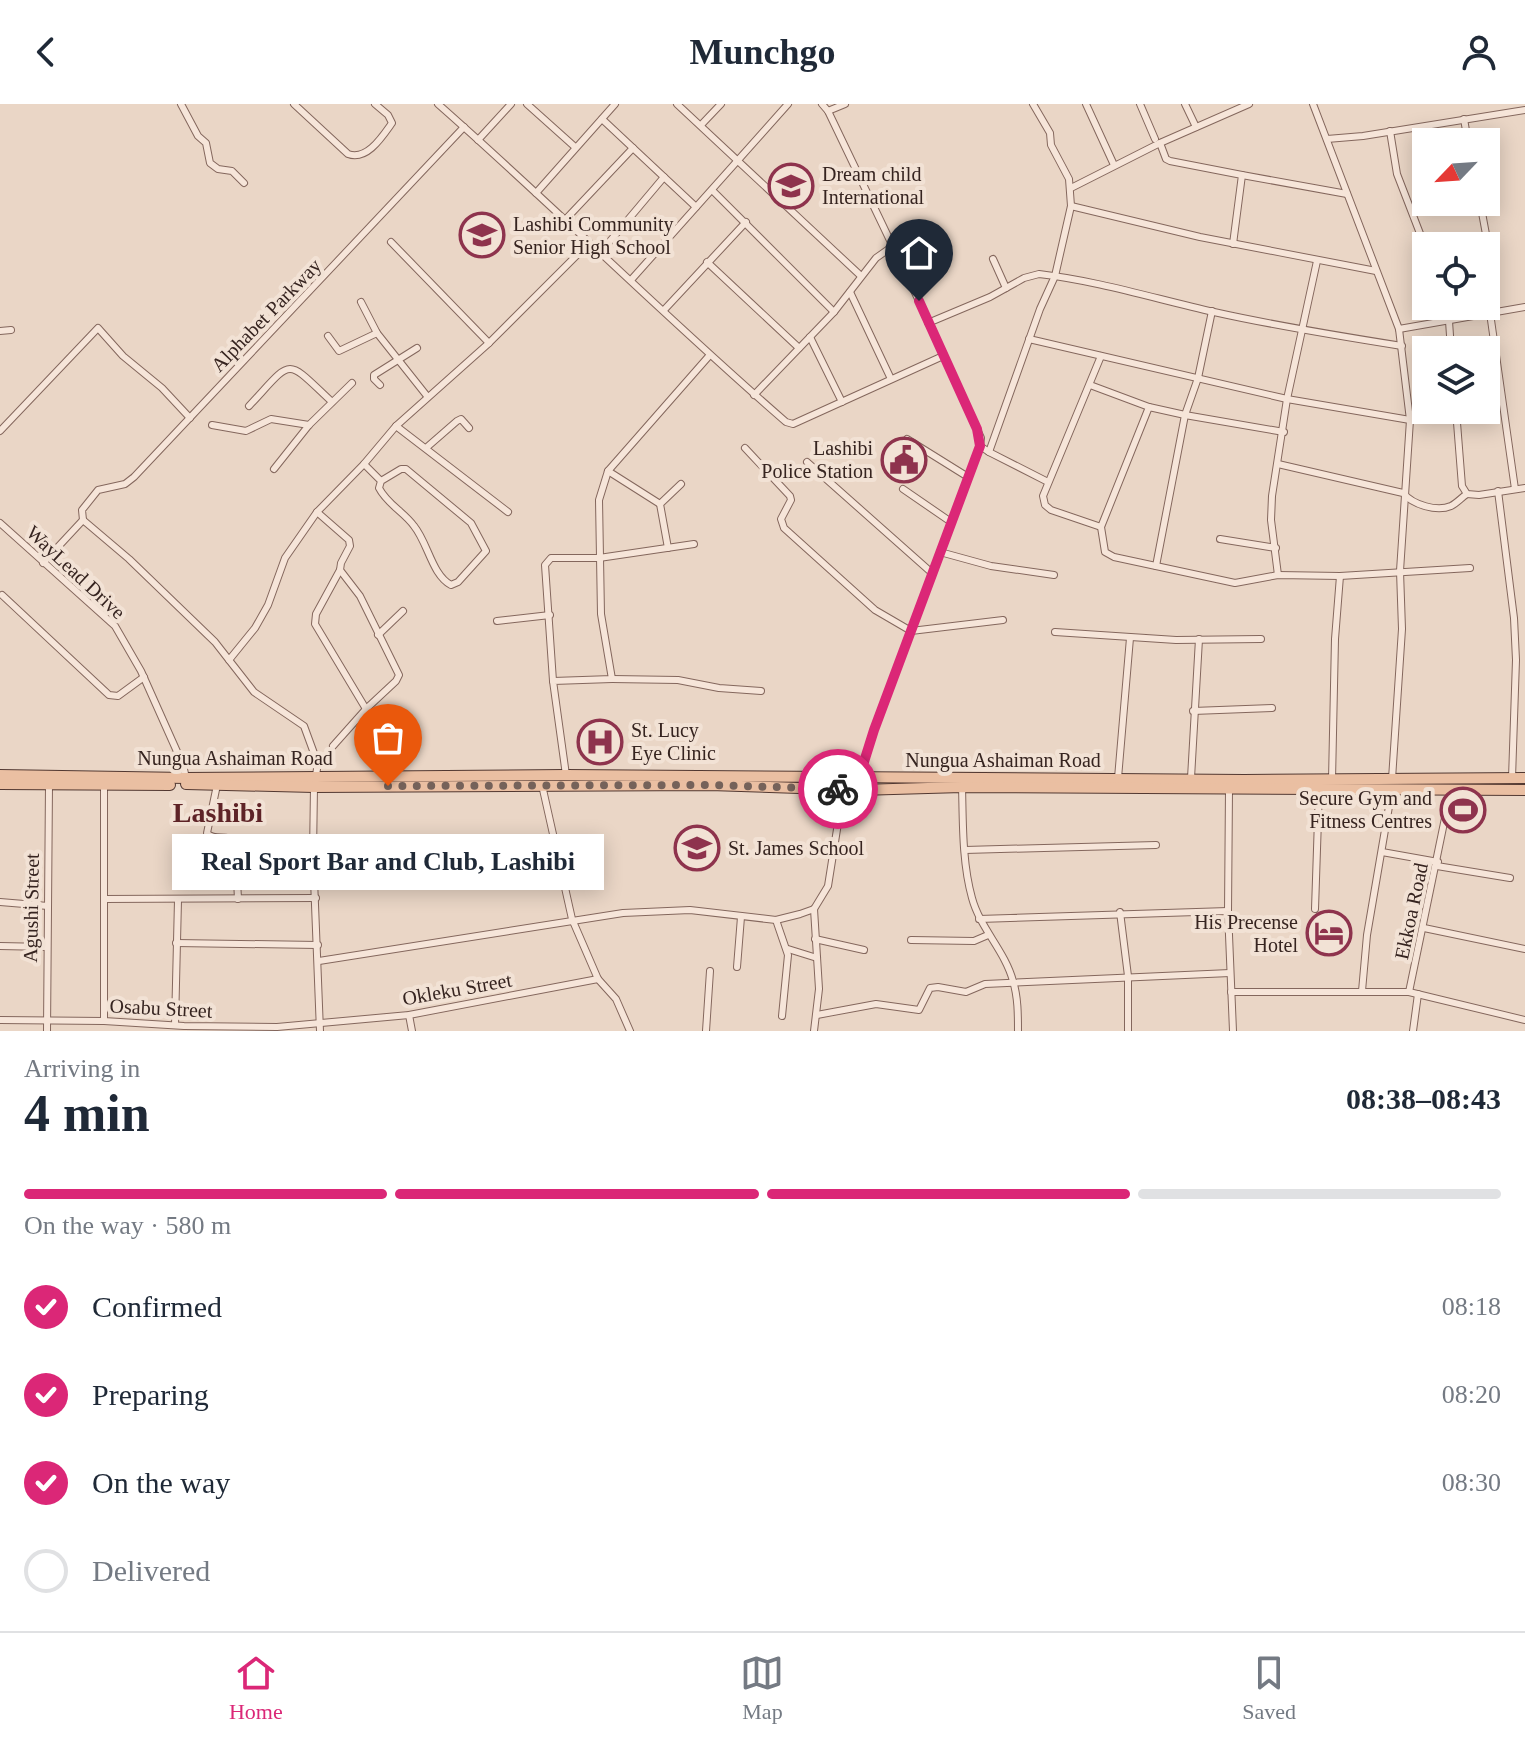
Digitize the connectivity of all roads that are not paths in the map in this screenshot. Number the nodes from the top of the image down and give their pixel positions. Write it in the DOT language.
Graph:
graph roads {
  1 [pos="181,104"];
  2 [pos="294,104"];
  3 [pos="375,104"];
  4 [pos="438,104"];
  5 [pos="527,104"];
  6 [pos="677,104"];
  7 [pos="721,104"];
  8 [pos="788,104"];
  9 [pos="822,104"];
  10 [pos="845,104"];
  11 [pos="1033,104"];
  12 [pos="1086,104"];
  13 [pos="1140,104"];
  14 [pos="1185,104"];
  15 [pos="1249,104"];
  16 [pos="1313,104"];
  17 [pos="508,105"];
  18 [pos="613,105"];
  19 [pos="1236,106"];
  20 [pos="1525,110"];
  21 [pos="828,111"];
  22 [pos="602,119"];
  23 [pos="1464,119"];
  24 [pos="701,125"];
  25 [pos="464,127"];
  26 [pos="1196,127"];
  27 [pos="1466,128"];
  28 [pos="1390,131"];
  29 [pos="1327,139"];
  30 [pos="478,140"];
  31 [pos="1158,141"];
  32 [pos="575,147"];
  33 [pos="633,148"];
  34 [pos="738,159"];
  35 [pos="1114,165"];
  36 [pos="1242,175"];
  37 [pos="664,177"];
  38 [pos="244,183"];
  39 [pos="1071,188"];
  40 [pos="712,190"];
  41 [pos="536,193"];
  42 [pos="1347,194"];
  43 [pos="1071,206"];
  44 [pos="696,207"];
  45 [pos="565,220"];
  46 [pos="746,222"];
  47 [pos="1419,232"];
  48 [pos="391,242"];
  49 [pos="589,243"];
  50 [pos="1233,244"];
  51 [pos="893,246"];
  52 [pos="600,253"];
  53 [pos="993,259"];
  54 [pos="1317,261"];
  55 [pos="707,262"];
  56 [pos="1377,271"];
  57 [pos="861,276"];
  58 [pos="1055,276"];
  59 [pos="631,280"];
  60 [pos="1006,288"];
  61 [pos="850,292"];
  62 [pos="361,302"];
  63 [pos="1525,307"];
  64 [pos="664,310"];
  65 [pos="1212,311"];
  66 [pos="1500,311"];
  67 [pos="834,312"];
  68 [pos="1454,320"];
  69 [pos="1491,320"];
  70 [pos="1449,321"];
  71 [pos="928,323"];
  72 [pos="1399,329"];
  73 [pos="11,330"];
  74 [pos="1301,330"];
  75 [pos="0,331"];
  76 [pos="377,333"];
  77 [pos="328,336"];
  78 [pos="1450,336"];
  79 [pos="810,337"];
  80 [pos="1029,339"];
  81 [pos="489,343"];
  82 [pos="1402,346"];
  83 [pos="417,348"];
  84 [pos="799,348"];
  85 [pos="709,356"];
  86 [pos="943,356"];
  87 [pos="1101,356"];
  88 [pos="398,359"];
  89 [pos="1198,378"];
  90 [pos="891,379"];
  91 [pos="352,383"];
  92 [pos="380,385"];
  93 [pos="1090,385"];
  94 [pos="754,395"];
  95 [pos="427,396"];
  96 [pos="1287,399"];
  97 [pos="332,402"];
  98 [pos="842,402"];
  99 [pos="249,406"];
  100 [pos="1149,407"];
  101 [pos="1185,415"];
  102 [pos="190,418"];
  103 [pos="1410,420"];
  104 [pos="1457,424"];
  105 [pos="212,425"];
  106 [pos="309,425"];
  107 [pos="396,426"];
  108 [pos="469,428"];
  109 [pos="0,431"];
  110 [pos="1284,432"];
  111 [pos="907,439"];
  112 [pos="980,446"];
  113 [pos="426,448"];
  114 [pos="745,448"];
  115 [pos="989,452"];
  116 [pos="807,462"];
  117 [pos="364,464"];
  118 [pos="1278,464"];
  119 [pos="274,469"];
  120 [pos="608,471"];
  121 [pos="968,477"];
  122 [pos="381,481"];
  123 [pos="1048,482"];
  124 [pos="681,484"];
  125 [pos="1525,488"];
  126 [pos="903,489"];
  127 [pos="1515,489"];
  128 [pos="1498,491"];
  129 [pos="1403,493"];
  130 [pos="1467,494"];
  131 [pos="660,504"];
  132 [pos="317,512"];
  133 [pos="508,512"];
  134 [pos="83,520"];
  135 [pos="951,522"];
  136 [pos="0,523"];
  137 [pos="1101,527"];
  138 [pos="1220,539"];
  139 [pos="694,544"];
  140 [pos="668,548"];
  141 [pos="1276,548"];
  142 [pos="940,552"];
  143 [pos="599,558"];
  144 [pos="43,563"];
  145 [pos="1156,566"];
  146 [pos="1470,568"];
  147 [pos="340,570"];
  148 [pos="1400,571"];
  149 [pos="932,573"];
  150 [pos="1054,575"];
  151 [pos="1278,575"];
  152 [pos="1340,576"];
  153 [pos="2,595"];
  154 [pos="403,611"];
  155 [pos="550,615"];
  156 [pos="1525,615"];
  157 [pos="1514,618"];
  158 [pos="1003,620"];
  159 [pos="497,621"];
  160 [pos="911,631"];
  161 [pos="1055,632"];
  162 [pos="378,635"];
  163 [pos="1130,638"];
  164 [pos="1199,639"];
  165 [pos="1261,639"];
  166 [pos="1525,658"];
  167 [pos="229,660"];
  168 [pos="1516,660"];
  169 [pos="144,677"];
  170 [pos="612,679"];
  171 [pos="553,681"];
  172 [pos="761,691"];
  173 [pos="1525,699"];
  174 [pos="1514,701"];
  175 [pos="1272,708"];
  176 [pos="366,709"];
  177 [pos="1193,711"];
  178 [pos="333,746"];
  179 [pos="0,775"];
  180 [pos="566,775"];
  181 [pos="186,778"];
  182 [pos="1118,778"];
  183 [pos="1191,778"];
  184 [pos="1512,778"];
  185 [pos="1525,778"];
  186 [pos="104,780"];
  187 [pos="1332,780"];
  188 [pos="315,782"];
  189 [pos="962,782"];
  190 [pos="0,784"];
  191 [pos="844,784"];
  192 [pos="860,784"];
  193 [pos="1392,784"];
  194 [pos="49,785"];
  195 [pos="217,785"];
  196 [pos="542,785"];
  197 [pos="1319,789"];
  198 [pos="1451,789"];
  199 [pos="1229,790"];
  200 [pos="1525,790"];
  201 [pos="313,845"];
  202 [pos="1156,845"];
  203 [pos="965,850"];
  204 [pos="1382,852"];
  205 [pos="313,854"];
  206 [pos="235,856"];
  207 [pos="558,859"];
  208 [pos="1437,864"];
  209 [pos="1510,878"];
  210 [pos="316,898"];
  211 [pos="104,899"];
  212 [pos="238,899"];
  213 [pos="178,900"];
  214 [pos="0,902"];
  215 [pos="48,906"];
  216 [pos="814,909"];
  217 [pos="1315,909"];
  218 [pos="1228,911"];
  219 [pos="1120,912"];
  220 [pos="741,917"];
  221 [pos="572,919"];
  222 [pos="979,919"];
  223 [pos="776,920"];
  224 [pos="1424,928"];
  225 [pos="988,935"];
  226 [pos="815,939"];
  227 [pos="911,940"];
  228 [pos="176,943"];
  229 [pos="318,945"];
  230 [pos="0,946"];
  231 [pos="47,947"];
  232 [pos="788,949"];
  233 [pos="1525,949"];
  234 [pos="864,950"];
  235 [pos="817,958"];
  236 [pos="319,961"];
  237 [pos="737,967"];
  238 [pos="710,971"];
  239 [pos="1230,973"];
  240 [pos="1128,976"];
  241 [pos="598,979"];
  242 [pos="1014,982"];
  243 [pos="1362,991"];
  244 [pos="1231,992"];
  245 [pos="1409,992"];
  246 [pos="1418,994"];
  247 [pos="409,1015"];
  248 [pos="817,1015"];
  249 [pos="782,1016"];
  250 [pos="0,1020"];
  251 [pos="1525,1020"];
  252 [pos="47,1021"];
  253 [pos="104,1021"];
  254 [pos="175,1025"];
  255 [pos="320,1027"];
  256 [pos="276,1029"];
  257 [pos="47,1031"];
  258 [pos="412,1031"];
  259 [pos="630,1031"];
  260 [pos="706,1031"];
  261 [pos="814,1031"];
  262 [pos="1018,1031"];
  263 [pos="1128,1031"];
  264 [pos="1233,1031"];
  265 [pos="1413,1031"];
  1 -- 38 [label="street"];
  2 -- 3 [label="street"];
  4 -- 25 [label="street"];
  5 -- 32 [label="street"];
  6 -- 24 [label="street"];
  7 -- 24 [label="street"];
  8 -- 34 [label="street"];
  9 -- 21 [label="street"];
  10 -- 21 [label="street"];
  11 -- 39 [label="street"];
  12 -- 35 [label="street"];
  13 -- 31 [label="street"];
  14 -- 26 [label="street"];
  15 -- 19 [label="street"];
  16 -- 29 [label="street"];
  17 -- 30 [label="street"];
  18 -- 22 [label="street"];
  19 -- 26 [label="street"];
  20 -- 23 [label="street"];
  21 -- 51 [label="street"];
  22 -- 32 [label="street"];
  22 -- 33 [label="street"];
  23 -- 27 [label="street"];
  23 -- 28 [label="street"];
  24 -- 34 [label="street"];
  25 -- 30 [label="street"];
  25 -- 102 [label="street, Alphabet Parkway"];
  26 -- 31 [label="street"];
  28 -- 29 [label="street"];
  28 -- 47 [label="street"];
  29 -- 42 [label="street"];
  30 -- 41 [label="street"];
  31 -- 35 [label="street"];
  31 -- 36 [label="street"];
  32 -- 41 [label="street"];
  33 -- 37 [label="street"];
  33 -- 45 [label="street"];
  34 -- 40 [label="street"];
  34 -- 57 [label="street"];
  35 -- 39 [label="street"];
  36 -- 42 [label="street"];
  36 -- 50 [label="street"];
  37 -- 44 [label="street"];
  37 -- 52 [label="street"];
  39 -- 43 [label="street"];
  40 -- 44 [label="street"];
  40 -- 46 [label="street"];
  41 -- 45 [label="street"];
  42 -- 56 [label="street"];
  43 -- 50 [label="street"];
  43 -- 58 [label="street"];
  44 -- 59 [label="street"];
  45 -- 49 [label="street"];
  46 -- 55 [label="street"];
  46 -- 67 [label="street"];
  48 -- 81 [label="street"];
  49 -- 52 [label="street"];
  49 -- 81 [label="street"];
  50 -- 54 [label="street"];
  51 -- 57 [label="street"];
  51 -- 71 [label="street"];
  52 -- 59 [label="street"];
  53 -- 60 [label="street"];
  54 -- 56 [label="street"];
  54 -- 74 [label="street"];
  55 -- 64 [label="street"];
  55 -- 84 [label="street"];
  56 -- 72 [label="street"];
  57 -- 61 [label="street"];
  58 -- 60 [label="street"];
  58 -- 65 [label="street"];
  58 -- 80 [label="street"];
  59 -- 64 [label="street"];
  60 -- 71 [label="street"];
  61 -- 67 [label="street"];
  61 -- 90 [label="street"];
  62 -- 76 [label="street"];
  63 -- 66 [label="street"];
  64 -- 85 [label="street"];
  65 -- 74 [label="street"];
  65 -- 89 [label="street"];
  67 -- 79 [label="street"];
  68 -- 70 [label="street"];
  69 -- 127 [label="street"];
  70 -- 72 [label="street"];
  70 -- 78 [label="street"];
  71 -- 86 [label="street"];
  72 -- 82 [label="street"];
  73 -- 75 [label="street"];
  74 -- 82 [label="street"];
  74 -- 96 [label="street"];
  76 -- 77 [label="street"];
  76 -- 88 [label="street"];
  79 -- 84 [label="street"];
  79 -- 98 [label="street"];
  80 -- 87 [label="street"];
  80 -- 115 [label="street"];
  81 -- 95 [label="street"];
  82 -- 103 [label="street"];
  83 -- 88 [label="street"];
  84 -- 94 [label="street"];
  85 -- 94 [label="street"];
  85 -- 120 [label="street"];
  86 -- 90 [label="street"];
  86 -- 112 [label="street"];
  87 -- 89 [label="street"];
  87 -- 93 [label="street"];
  88 -- 92 [label="street"];
  88 -- 95 [label="street"];
  89 -- 96 [label="street"];
  89 -- 101 [label="street"];
  90 -- 98 [label="street"];
  91 -- 97 [label="street"];
  93 -- 100 [label="street"];
  93 -- 123 [label="street"];
  94 -- 98 [label="street"];
  95 -- 107 [label="street"];
  96 -- 103 [label="street"];
  96 -- 110 [label="street"];
  97 -- 99 [label="street"];
  97 -- 106 [label="street"];
  100 -- 101 [label="street"];
  100 -- 137 [label="street"];
  101 -- 110 [label="street"];
  101 -- 145 [label="street"];
  102 -- 109 [label="street"];
  102 -- 134 [label="street, Alphabet Parkway"];
  103 -- 129 [label="street"];
  104 -- 130 [label="street"];
  105 -- 106 [label="street"];
  106 -- 119 [label="street"];
  107 -- 113 [label="street"];
  107 -- 117 [label="street"];
  108 -- 113 [label="street"];
  110 -- 118 [label="street"];
  111 -- 121 [label="street"];
  112 -- 115 [label="street"];
  112 -- 121 [label="street"];
  113 -- 133 [label="street"];
  114 -- 160 [label="street"];
  115 -- 123 [label="street"];
  116 -- 149 [label="street"];
  117 -- 122 [label="street"];
  117 -- 132 [label="street"];
  118 -- 129 [label="street"];
  118 -- 141 [label="street"];
  120 -- 131 [label="street"];
  120 -- 143 [label="street"];
  121 -- 135 [label="street"];
  122 -- 122 [label="street"];
  123 -- 137 [label="street"];
  124 -- 131 [label="street"];
  125 -- 127 [label="street"];
  126 -- 135 [label="street"];
  127 -- 128 [label="street"];
  128 -- 130 [label="street"];
  128 -- 157 [label="street"];
  129 -- 130 [label="street"];
  129 -- 148 [label="street"];
  131 -- 140 [label="street"];
  132 -- 147 [label="street"];
  132 -- 167 [label="street"];
  134 -- 144 [label="street"];
  134 -- 167 [label="street"];
  135 -- 142 [label="street"];
  136 -- 144 [label="street, WayLead Drive"];
  137 -- 145 [label="street"];
  138 -- 141 [label="street"];
  139 -- 140 [label="street"];
  140 -- 143 [label="street"];
  141 -- 151 [label="street"];
  142 -- 149 [label="street"];
  142 -- 150 [label="street"];
  143 -- 155 [label="street"];
  143 -- 170 [label="street"];
  144 -- 169 [label="street, WayLead Drive"];
  145 -- 151 [label="street"];
  146 -- 148 [label="street"];
  147 -- 162 [label="street"];
  147 -- 176 [label="street"];
  148 -- 152 [label="street"];
  148 -- 193 [label="street"];
  149 -- 160 [label="street"];
  151 -- 152 [label="street"];
  152 -- 187 [label="street"];
  153 -- 169 [label="street"];
  154 -- 162 [label="street"];
  155 -- 159 [label="street"];
  155 -- 171 [label="street"];
  156 -- 157 [label="street"];
  157 -- 168 [label="street"];
  158 -- 160 [label="street"];
  160 -- 192 [label="street"];
  161 -- 163 [label="street"];
  162 -- 176 [label="street"];
  163 -- 164 [label="street"];
  163 -- 182 [label="street"];
  164 -- 165 [label="street"];
  164 -- 177 [label="street"];
  166 -- 168 [label="street"];
  167 -- 188 [label="street"];
  168 -- 174 [label="street"];
  169 -- 181 [label="street, WayLead Drive"];
  170 -- 171 [label="street"];
  170 -- 172 [label="street"];
  171 -- 180 [label="street"];
  173 -- 174 [label="street"];
  174 -- 184 [label="street"];
  175 -- 177 [label="street"];
  176 -- 178 [label="street"];
  177 -- 183 [label="street"];
  179 -- 186 [label="main road, Nungua Ashaiman Road"];
  180 -- 188 [label="main road, Nungua Ashaiman Road"];
  180 -- 191 [label="main road, Nungua Ashaiman Road"];
  181 -- 186 [label="main road, Nungua Ashaiman Road"];
  181 -- 188 [label="main road, Nungua Ashaiman Road"];
  182 -- 183 [label="main road, Nungua Ashaiman Road"];
  182 -- 189 [label="main road, Nungua Ashaiman Road"];
  183 -- 187 [label="main road, Nungua Ashaiman Road"];
  184 -- 185 [label="main road, Nungua Ashaiman Road"];
  184 -- 193 [label="main road, Nungua Ashaiman Road"];
  186 -- 194 [label="main road, Nungua Ashaiman Road"];
  186 -- 195 [label="main road, Nungua Ashaiman Road"];
  186 -- 211 [label="street"];
  187 -- 193 [label="main road, Nungua Ashaiman Road"];
  188 -- 195 [label="main road, Nungua Ashaiman Road"];
  188 -- 196 [label="main road, Nungua Ashaiman Road"];
  188 -- 201 [label="street"];
  189 -- 192 [label="main road, Nungua Ashaiman Road"];
  189 -- 199 [label="main road, Nungua Ashaiman Road"];
  189 -- 203 [label="street"];
  190 -- 194 [label="main road, Nungua Ashaiman Road"];
  191 -- 192 [label="main road, Nungua Ashaiman Road"];
  191 -- 196 [label="main road, Nungua Ashaiman Road"];
  191 -- 216 [label="street"];
  193 -- 197 [label="main road, Nungua Ashaiman Road"];
  193 -- 198 [label="main road, Nungua Ashaiman Road"];
  193 -- 204 [label="street"];
  194 -- 215 [label="street, Agushi Street"];
  195 -- 206 [label="street"];
  196 -- 207 [label="street"];
  197 -- 199 [label="main road, Nungua Ashaiman Road"];
  197 -- 217 [label="street"];
  198 -- 200 [label="main road, Nungua Ashaiman Road"];
  198 -- 208 [label="street, Ekkoa Road"];
  199 -- 218 [label="street"];
  201 -- 205 [label="street"];
  201 -- 206 [label="street"];
  202 -- 203 [label="street"];
  203 -- 222 [label="street"];
  204 -- 208 [label="street"];
  204 -- 243 [label="street"];
  205 -- 207 [label="street"];
  205 -- 210 [label="street"];
  206 -- 212 [label="street"];
  207 -- 221 [label="street"];
  208 -- 209 [label="street"];
  208 -- 224 [label="street, Ekkoa Road"];
  210 -- 212 [label="street"];
  210 -- 229 [label="street"];
  211 -- 213 [label="street"];
  211 -- 253 [label="street"];
  212 -- 213 [label="street"];
  213 -- 228 [label="street"];
  214 -- 215 [label="street"];
  215 -- 231 [label="street, Agushi Street"];
  216 -- 223 [label="street"];
  216 -- 226 [label="street"];
  218 -- 219 [label="street"];
  218 -- 239 [label="street"];
  219 -- 222 [label="street"];
  219 -- 240 [label="street"];
  220 -- 221 [label="street"];
  220 -- 223 [label="street"];
  220 -- 237 [label="street"];
  221 -- 236 [label="street"];
  221 -- 241 [label="street"];
  222 -- 225 [label="street"];
  223 -- 232 [label="street"];
  224 -- 233 [label="street"];
  224 -- 245 [label="street, Ekkoa Road"];
  225 -- 227 [label="street"];
  225 -- 242 [label="street"];
  226 -- 234 [label="street"];
  226 -- 235 [label="street"];
  228 -- 229 [label="street"];
  228 -- 254 [label="street"];
  229 -- 236 [label="street"];
  230 -- 231 [label="street"];
  231 -- 252 [label="street, Agushi Street"];
  232 -- 235 [label="street"];
  232 -- 249 [label="street"];
  235 -- 248 [label="street"];
  236 -- 255 [label="street"];
  238 -- 260 [label="street"];
  239 -- 240 [label="street"];
  239 -- 244 [label="street"];
  240 -- 242 [label="street"];
  240 -- 263 [label="street"];
  241 -- 247 [label="street, Okleku Street"];
  241 -- 259 [label="street"];
  242 -- 248 [label="street"];
  242 -- 262 [label="street"];
  243 -- 244 [label="street"];
  243 -- 245 [label="street"];
  244 -- 264 [label="street"];
  245 -- 246 [label="street"];
  246 -- 251 [label="street"];
  246 -- 265 [label="street"];
  247 -- 255 [label="street, Okleku Street"];
  247 -- 258 [label="street"];
  248 -- 261 [label="street"];
  250 -- 252 [label="street, Osabu Street"];
  252 -- 253 [label="street, Osabu Street"];
  252 -- 257 [label="street, Agushi Street"];
  253 -- 254 [label="street, Osabu Street"];
  254 -- 256 [label="street, Osabu Street"];
  255 -- 256 [label="street, Osabu Street"];
}
